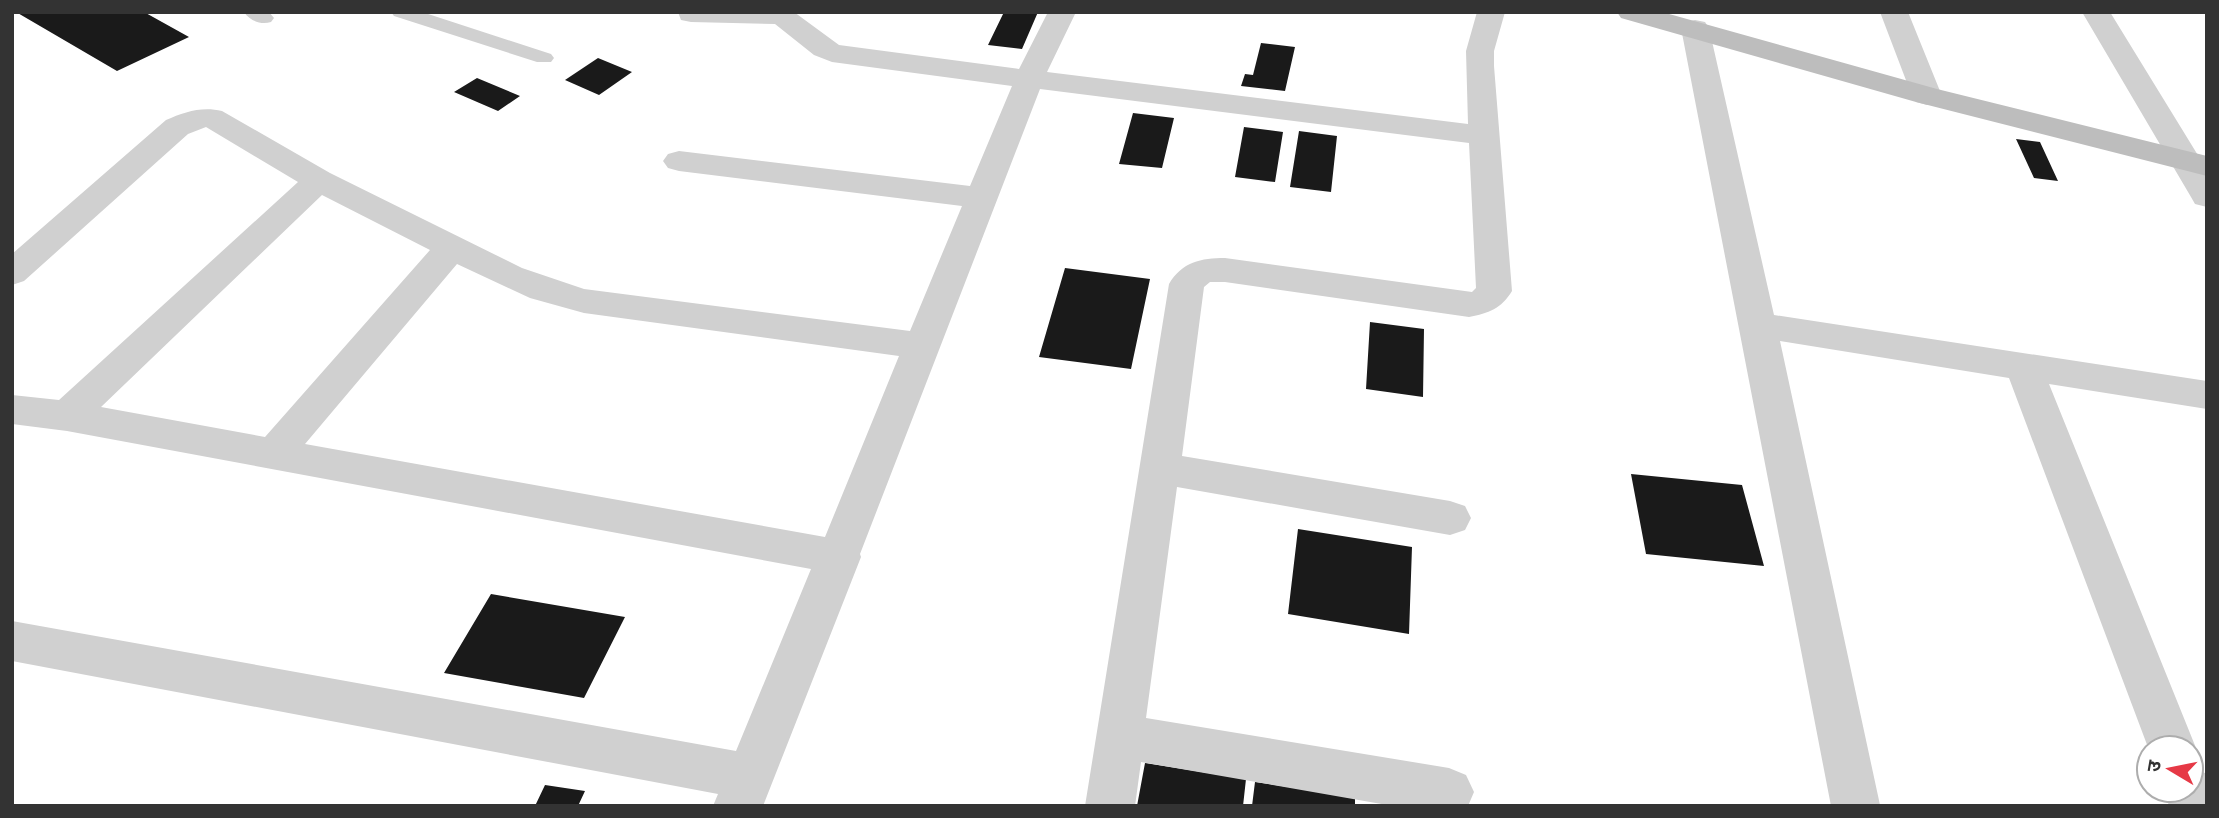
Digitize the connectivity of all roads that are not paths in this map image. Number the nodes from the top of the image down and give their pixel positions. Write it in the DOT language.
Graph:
graph roads {
  1 [pos="401,12"];
  2 [pos="1062,12"];
  3 [pos="1490,12"];
  4 [pos="1631,12"];
  5 [pos="1894,12"];
  6 [pos="2096,12"];
  7 [pos="756,13"];
  8 [pos="691,14"];
  9 [pos="1695,28"];
  10 [pos="544,58"];
  11 [pos="1029,79"];
  12 [pos="1927,96"];
  13 [pos="1482,135"];
  14 [pos="679,161"];
  15 [pos="2197,164"];
  16 [pos="318,180"];
  17 [pos="2207,197"];
  18 [pos="981,198"];
  19 [pos="452,247"];
  20 [pos="12,273"];
  21 [pos="1758,325"];
  22 [pos="920,346"];
  23 [pos="2023,366"];
  24 [pos="2207,395"];
  25 [pos="12,409"];
  26 [pos="67,416"];
  27 [pos="273,454"];
  28 [pos="1159,468"];
  29 [pos="1450,518"];
  30 [pos="840,557"];
  31 [pos="12,641"];
  32 [pos="2167,734"];
  33 [pos="1120,736"];
  34 [pos="744,792"];
  35 [pos="1448,792"];
  36 [pos="1110,806"];
  37 [pos="1854,806"];
  1 -- 10 [label="lane"];
  2 -- 11 [label="street"];
  3 -- 13 [label="street"];
  4 -- 9 [label="street"];
  5 -- 12 [label="street"];
  6 -- 15 [label="street"];
  7 -- 8 [label="street"];
  7 -- 11 [label="street"];
  9 -- 12 [label="street"];
  9 -- 21 [label="street"];
  11 -- 13 [label="street"];
  11 -- 18 [label="street"];
  12 -- 15 [label="street"];
  13 -- 28 [label="street"];
  14 -- 18 [label="street"];
  15 -- 17 [label="street"];
  16 -- 19 [label="street"];
  16 -- 20 [label="street"];
  16 -- 26 [label="street"];
  18 -- 22 [label="street"];
  19 -- 22 [label="street"];
  19 -- 27 [label="street"];
  21 -- 23 [label="street"];
  21 -- 37 [label="street"];
  22 -- 30 [label="street"];
  23 -- 24 [label="street"];
  23 -- 32 [label="street"];
  25 -- 26 [label="street"];
  26 -- 27 [label="street"];
  27 -- 30 [label="street"];
  28 -- 29 [label="street"];
  28 -- 33 [label="street"];
  30 -- 34 [label="street"];
  31 -- 34 [label="street"];
  33 -- 35 [label="street"];
  33 -- 36 [label="street"];
}
